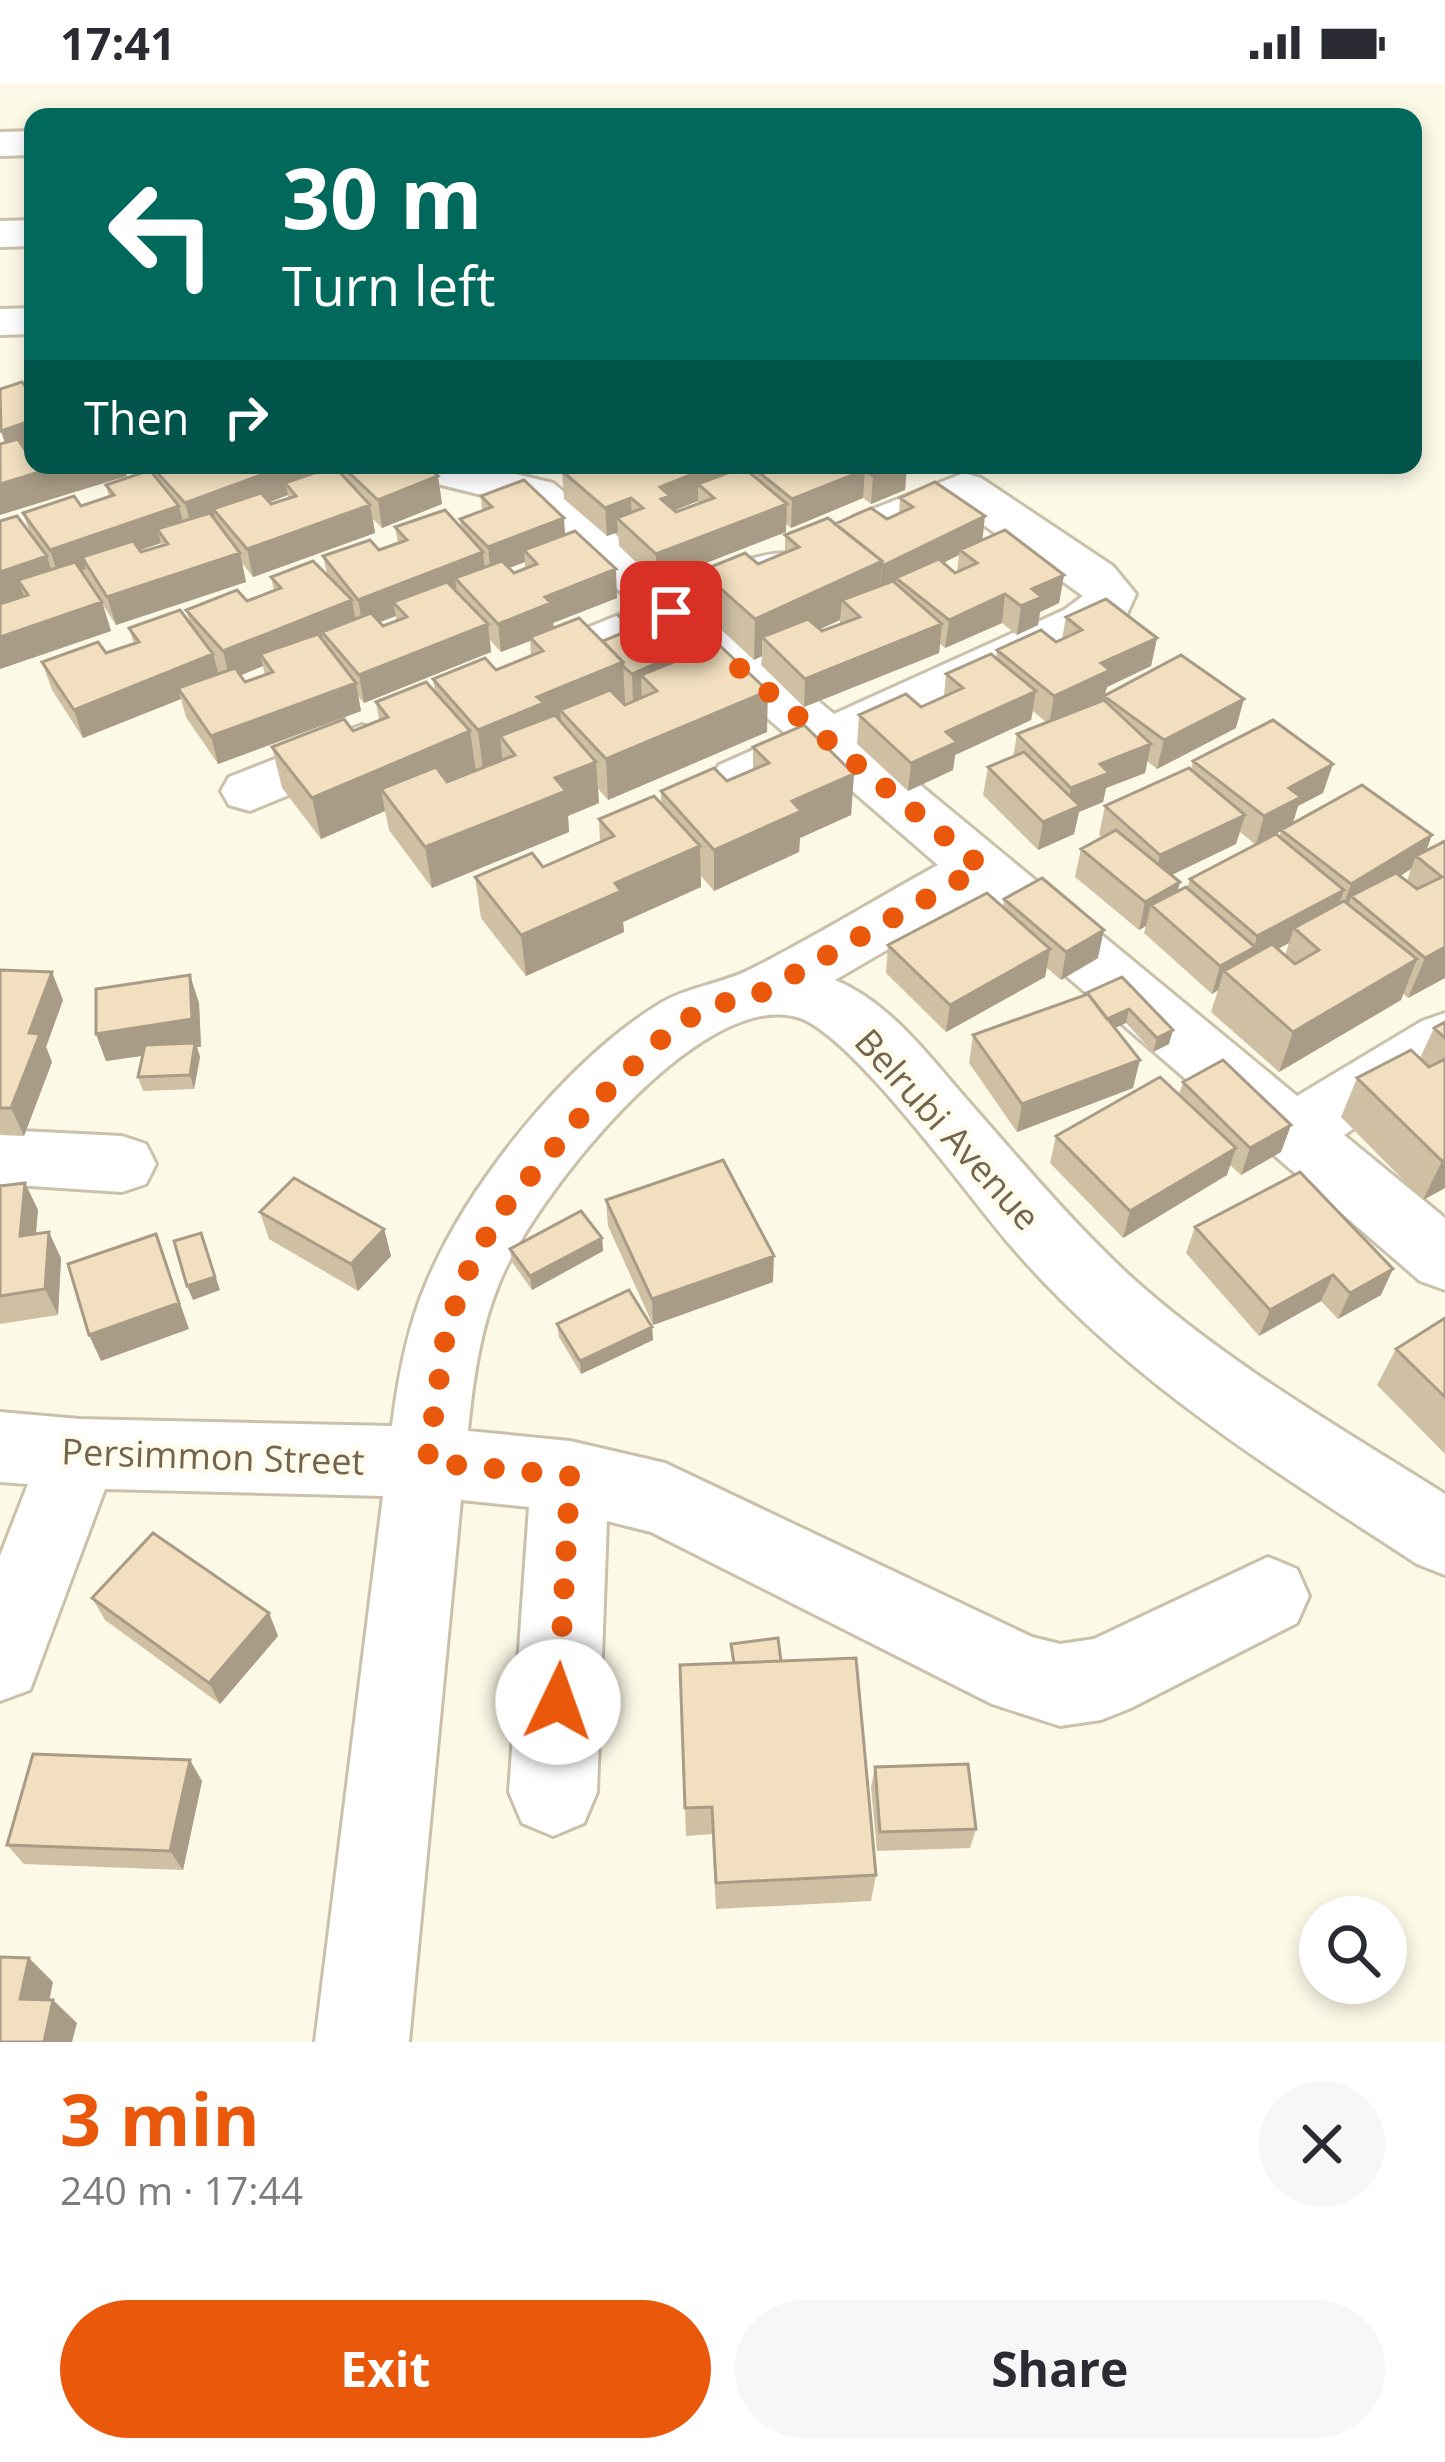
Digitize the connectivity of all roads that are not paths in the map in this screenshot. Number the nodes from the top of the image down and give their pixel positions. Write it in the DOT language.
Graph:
graph roads {
  1 [pos="455,474"];
  2 [pos="588,474"];
  3 [pos="948,477"];
  4 [pos="536,493"];
  5 [pos="450,527"];
  6 [pos="671,612"];
  7 [pos="545,666"];
  8 [pos="398,729"];
  9 [pos="824,740"];
  10 [pos="250,791"];
  11 [pos="701,797"];
  12 [pos="982,867"];
  13 [pos="763,992"];
  14 [pos="1445,1038"];
  15 [pos="1294,1132"];
  16 [pos="0,1157"];
  17 [pos="122,1164"];
  18 [pos="1445,1260"];
  19 [pos="0,1447"];
  20 [pos="79,1454"];
  21 [pos="427,1462"];
  22 [pos="570,1476"];
  23 [pos="1445,1538"];
  24 [pos="1268,1596"];
  25 [pos="0,1661"];
  26 [pos="554,1792"];
  27 [pos="362,2042"];
  1 -- 4 [label="street"];
  2 -- 4 [label="street"];
  3 -- 6 [label="street"];
  3 -- 9 [label="street"];
  4 -- 5 [label="street"];
  4 -- 6 [label="street"];
  6 -- 7 [label="street"];
  6 -- 9 [label="street"];
  8 -- 10 [label="street"];
  9 -- 11 [label="street"];
  9 -- 12 [label="street"];
  12 -- 13 [label="street"];
  12 -- 15 [label="street"];
  13 -- 21 [label="street, Belrubi Avenue"];
  13 -- 23 [label="street, Belrubi Avenue"];
  14 -- 15 [label="street"];
  15 -- 18 [label="street"];
  16 -- 17 [label="street"];
  19 -- 20 [label="street, Persimmon Street"];
  20 -- 21 [label="street, Persimmon Street"];
  20 -- 25 [label="street"];
  21 -- 22 [label="street, Persimmon Street"];
  21 -- 27 [label="street, Belrubi Avenue"];
  22 -- 24 [label="street, Persimmon Street"];
  22 -- 26 [label="street"];
}
